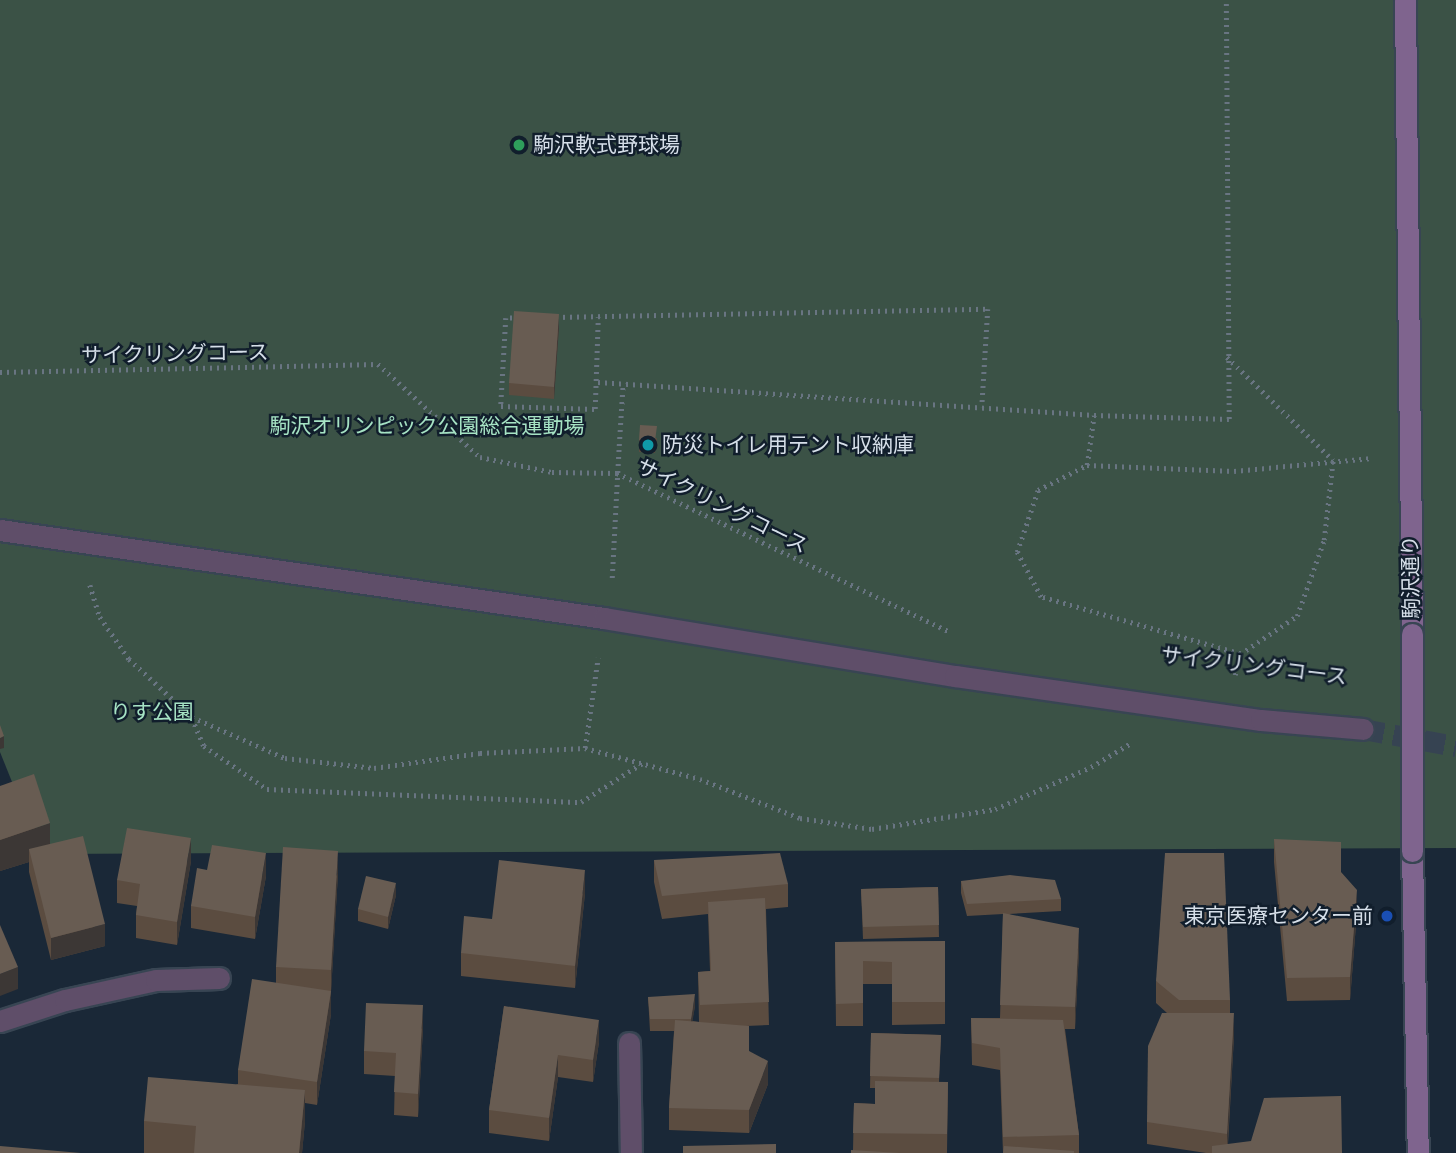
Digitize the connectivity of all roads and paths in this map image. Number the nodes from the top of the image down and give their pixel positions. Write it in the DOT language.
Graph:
graph roads {
  1 [pos="1226,0"];
  2 [pos="1405,0"];
  3 [pos="532,317"];
  4 [pos="545,317"];
  5 [pos="598,317"];
  6 [pos="1227,357"];
  7 [pos="0,372"];
  8 [pos="597,382"];
  9 [pos="623,383"];
  10 [pos="982,407"];
  11 [pos="1094,415"];
  12 [pos="1377,458"];
  13 [pos="1334,460"];
  14 [pos="1087,465"];
  15 [pos="0,530"];
  16 [pos="76,543"];
  17 [pos="604,618"];
  18 [pos="954,632"];
  19 [pos="1233,682"];
  20 [pos="1246,683"];
  21 [pos="1186,709"];
  22 [pos="192,716"];
  23 [pos="1363,729"];
  24 [pos="585,748"];
  25 [pos="645,762"];
  26 [pos="219,978"];
  27 [pos="0,1021"];
  28 [pos="629,1043"];
  29 [pos="631,1153"];
  30 [pos="1418,1153"];
  1 -- 6 [label="path"];
  2 -- 30 [label="main road, 駒沢通り, bridge"];
  3 -- 8 [label="path"];
  4 -- 5 [label="path"];
  5 -- 8 [label="path"];
  5 -- 10 [label="path"];
  6 -- 11 [label="path"];
  6 -- 13 [label="path"];
  7 -- 18 [label="path, サイクリングコース"];
  8 -- 9 [label="path"];
  9 -- 10 [label="path"];
  9 -- 17 [label="path, bridge"];
  10 -- 11 [label="path"];
  11 -- 14 [label="path"];
  12 -- 13 [label="path"];
  13 -- 14 [label="path"];
  13 -- 14 [label="path"];
  15 -- 16 [label="street"];
  16 -- 17 [label="street"];
  16 -- 22 [label="path"];
  17 -- 21 [label="street"];
  17 -- 24 [label="path"];
  19 -- 20 [label="path, サイクリングコース"];
  21 -- 23 [label="street"];
  21 -- 25 [label="path"];
  22 -- 24 [label="path"];
  22 -- 25 [label="path"];
  24 -- 25 [label="path"];
  26 -- 27 [label="street"];
  28 -- 29 [label="street"];
}
